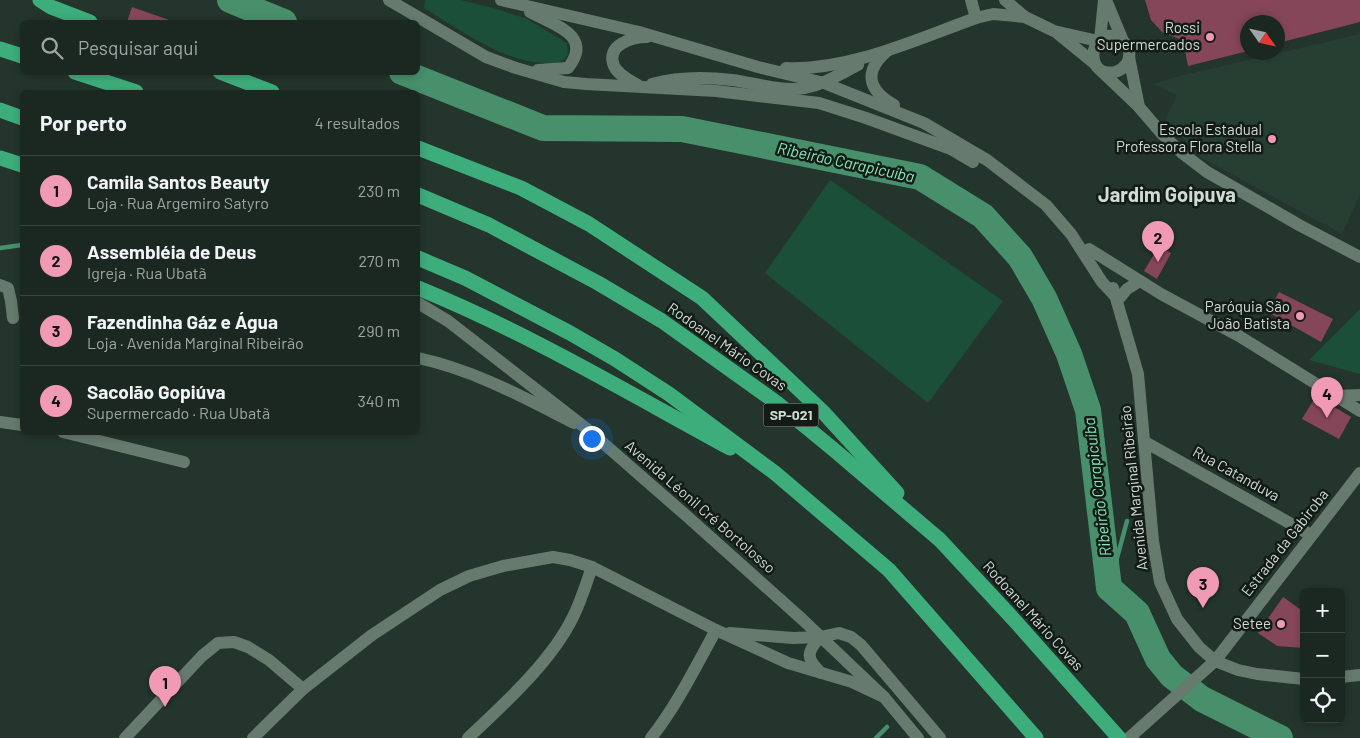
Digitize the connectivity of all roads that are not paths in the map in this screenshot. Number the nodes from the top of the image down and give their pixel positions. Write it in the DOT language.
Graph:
graph roads {
  1 [pos="40,0"];
  2 [pos="389,0"];
  3 [pos="501,0"];
  4 [pos="971,0"];
  5 [pos="1005,0"];
  6 [pos="1105,0"];
  7 [pos="514,4"];
  8 [pos="1025,17"];
  9 [pos="976,18"];
  10 [pos="85,20"];
  11 [pos="1054,31"];
  12 [pos="657,37"];
  13 [pos="1099,41"];
  14 [pos="1123,41"];
  15 [pos="0,49"];
  16 [pos="888,49"];
  17 [pos="20,55"];
  18 [pos="1129,57"];
  19 [pos="758,67"];
  20 [pos="1098,67"];
  21 [pos="516,68"];
  22 [pos="84,75"];
  23 [pos="228,75"];
  24 [pos="824,83"];
  25 [pos="641,86"];
  26 [pos="130,90"];
  27 [pos="267,90"];
  28 [pos="1139,107"];
  29 [pos="0,110"];
  30 [pos="20,117"];
  31 [pos="924,123"];
  32 [pos="420,149"];
  33 [pos="0,158"];
  34 [pos="20,164"];
  35 [pos="1028,192"];
  36 [pos="420,195"];
  37 [pos="1071,234"];
  38 [pos="1089,249"];
  39 [pos="1360,257"];
  40 [pos="420,259"];
  41 [pos="1140,281"];
  42 [pos="0,285"];
  43 [pos="420,289"];
  44 [pos="1116,298"];
  45 [pos="420,303"];
  46 [pos="12,318"];
  47 [pos="420,358"];
  48 [pos="1360,395"];
  49 [pos="1336,396"];
  50 [pos="1360,411"];
  51 [pos="0,422"];
  52 [pos="20,425"];
  53 [pos="587,430"];
  54 [pos="75,435"];
  55 [pos="1145,442"];
  56 [pos="184,462"];
  57 [pos="775,473"];
  58 [pos="1360,473"];
  59 [pos="1311,535"];
  60 [pos="940,540"];
  61 [pos="592,567"];
  62 [pos="719,631"];
  63 [pos="820,637"];
  64 [pos="1215,660"];
  65 [pos="821,673"];
  66 [pos="1360,676"];
  67 [pos="1345,677"];
  68 [pos="1300,679"];
  69 [pos="303,689"];
  70 [pos="884,697"];
  71 [pos="125,738"];
  72 [pos="253,738"];
  73 [pos="468,738"];
  74 [pos="651,738"];
  75 [pos="918,738"];
  76 [pos="940,738"];
  77 [pos="1036,738"];
  78 [pos="1119,738"];
  79 [pos="1129,738"];
  1 -- 10 [label="highway"];
  2 -- 21 [label="main road"];
  3 -- 7 [label="main road"];
  4 -- 9 [label="main road"];
  5 -- 8 [label="main road"];
  6 -- 13 [label="main road"];
  6 -- 14 [label="main road"];
  7 -- 12 [label="main road"];
  7 -- 21 [label="main road"];
  8 -- 9 [label="main road"];
  8 -- 11 [label="main road"];
  9 -- 16 [label="main road"];
  11 -- 13 [label="main road"];
  11 -- 20 [label="main road"];
  12 -- 19 [label="main road"];
  12 -- 25 [label="main road"];
  13 -- 14 [label="main road"];
  13 -- 20 [label="main road"];
  14 -- 18 [label="main road"];
  15 -- 17 [label="highway"];
  16 -- 19 [label="main road"];
  16 -- 24 [label="main road"];
  16 -- 31 [label="main road"];
  18 -- 20 [label="main road"];
  18 -- 28 [label="main road"];
  19 -- 24 [label="main road"];
  20 -- 28 [label="main road"];
  21 -- 25 [label="main road"];
  22 -- 26 [label="highway"];
  23 -- 27 [label="highway"];
  24 -- 25 [label="main road"];
  24 -- 31 [label="main road"];
  25 -- 35 [label="main road"];
  28 -- 39 [label="main road"];
  29 -- 30 [label="highway"];
  31 -- 35 [label="main road"];
  32 -- 60 [label="highway"];
  33 -- 34 [label="highway"];
  35 -- 37 [label="main road"];
  36 -- 60 [label="highway, Rodoanel Mário Covas / SP-021"];
  37 -- 38 [label="main road"];
  37 -- 44 [label="main road"];
  38 -- 41 [label="main road"];
  38 -- 44 [label="main road, Avenida Marginal Ribeirão"];
  40 -- 57 [label="highway"];
  41 -- 44 [label="main road"];
  41 -- 49 [label="main road"];
  42 -- 46 [label="main road"];
  43 -- 57 [label="highway"];
  44 -- 55 [label="main road, Avenida Marginal Ribeirão"];
  45 -- 53 [label="main road, Avenida Léonil Cré Bortolosso"];
  47 -- 53 [label="main road"];
  48 -- 49 [label="main road"];
  49 -- 50 [label="main road"];
  51 -- 52 [label="main road"];
  53 -- 63 [label="main road, Avenida Léonil Cré Bortolosso"];
  54 -- 56 [label="main road"];
  55 -- 59 [label="main road, Rua Catanduva"];
  55 -- 64 [label="main road, Avenida Marginal Ribeirão"];
  57 -- 77 [label="highway"];
  58 -- 59 [label="main road, Estrada da Gabiroba"];
  59 -- 64 [label="main road, Estrada da Gabiroba"];
  60 -- 78 [label="highway, Rodoanel Mário Covas / SP-021"];
  61 -- 62 [label="main road"];
  61 -- 69 [label="main road"];
  61 -- 73 [label="main road"];
  62 -- 63 [label="main road"];
  62 -- 65 [label="main road"];
  62 -- 74 [label="main road"];
  63 -- 65 [label="main road"];
  63 -- 70 [label="main road, Avenida Léonil Cré Bortolosso"];
  63 -- 76 [label="main road"];
  64 -- 68 [label="main road, Avenida Marginal Ribeirão"];
  64 -- 79 [label="main road, Estrada da Gabiroba"];
  65 -- 70 [label="main road"];
  66 -- 67 [label="main road"];
  69 -- 71 [label="main road"];
  69 -- 72 [label="main road"];
  70 -- 75 [label="main road, Avenida Léonil Cré Bortolosso"];
}
